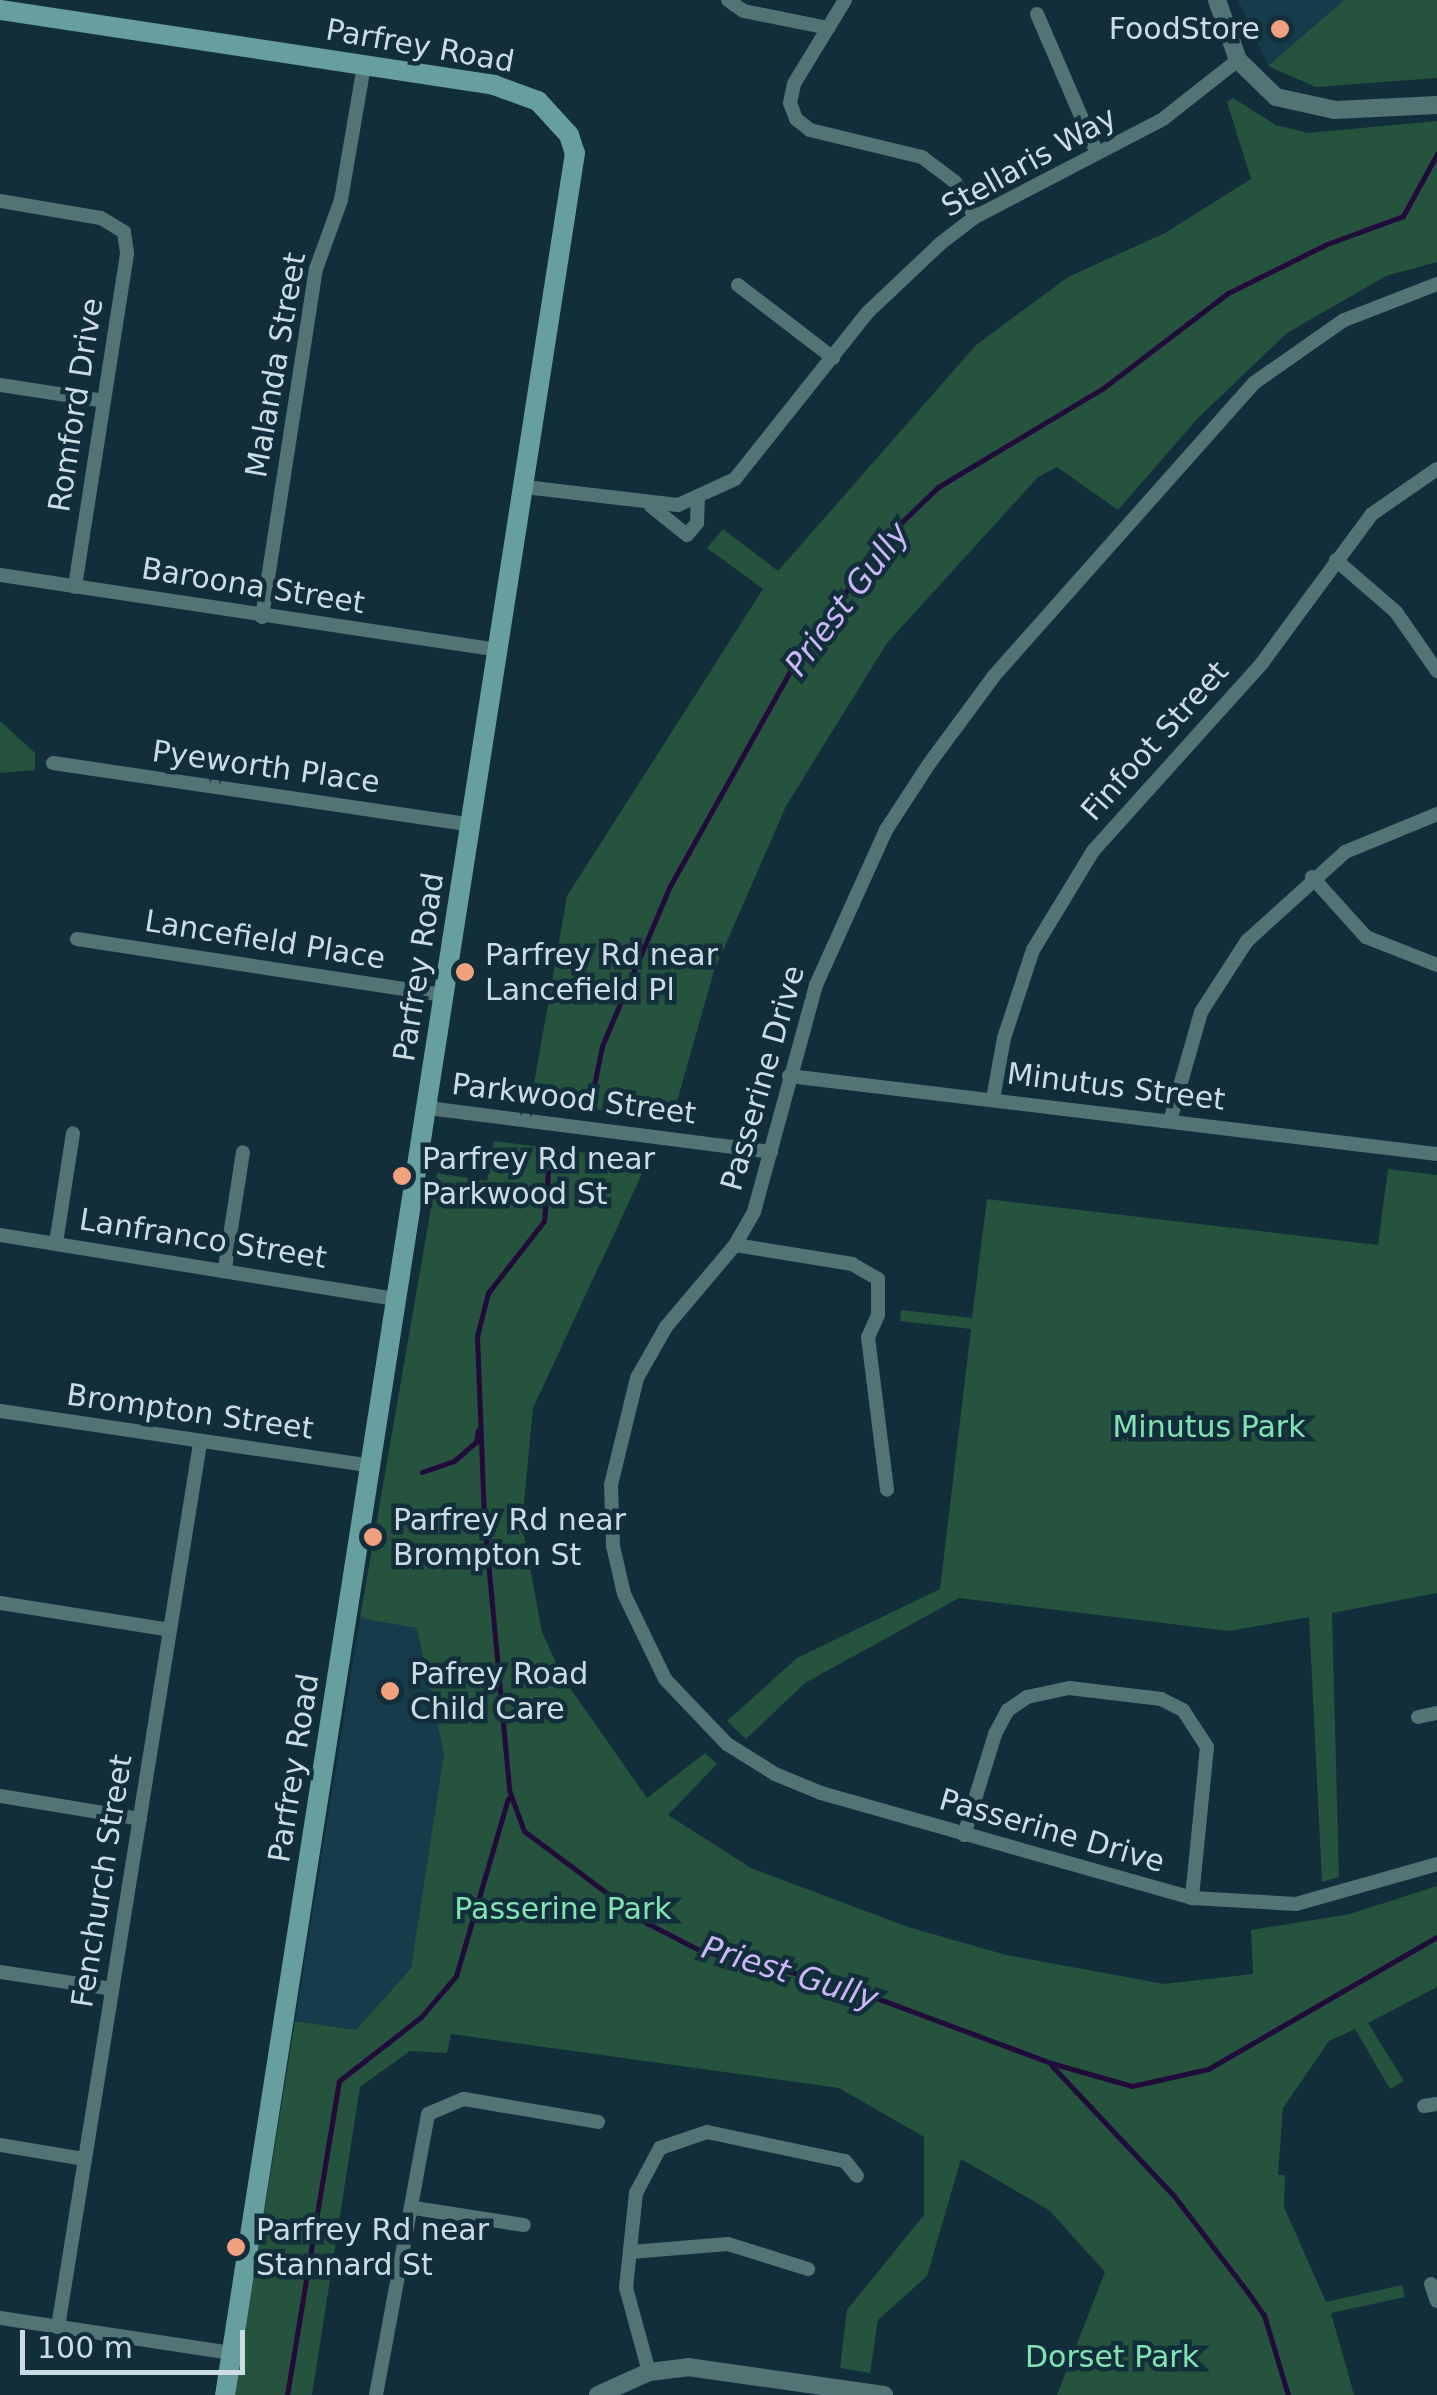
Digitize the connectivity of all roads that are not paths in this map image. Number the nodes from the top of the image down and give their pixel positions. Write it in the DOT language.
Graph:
graph roads {
  1 [pos="728,0"];
  2 [pos="845,0"];
  3 [pos="1217,0"];
  4 [pos="0,10"];
  5 [pos="1038,14"];
  6 [pos="828,28"];
  7 [pos="1238,60"];
  8 [pos="364,65"];
  9 [pos="1437,93"];
  10 [pos="1437,105"];
  11 [pos="1335,110"];
  12 [pos="1097,154"];
  13 [pos="0,201"];
  14 [pos="974,217"];
  15 [pos="1437,284"];
  16 [pos="738,285"];
  17 [pos="833,358"];
  18 [pos="0,385"];
  19 [pos="104,401"];
  20 [pos="1437,470"];
  21 [pos="525,487"];
  22 [pos="698,500"];
  23 [pos="651,506"];
  24 [pos="1336,560"];
  25 [pos="0,574"];
  26 [pos="75,586"];
  27 [pos="262,617"];
  28 [pos="499,650"];
  29 [pos="1437,671"];
  30 [pos="53,762"];
  31 [pos="1437,814"];
  32 [pos="472,824"];
  33 [pos="1312,877"];
  34 [pos="77,940"];
  35 [pos="1437,966"];
  36 [pos="445,995"];
  37 [pos="789,1076"];
  38 [pos="993,1099"];
  39 [pos="428,1108"];
  40 [pos="1170,1122"];
  41 [pos="74,1134"];
  42 [pos="243,1152"];
  43 [pos="771,1152"];
  44 [pos="1437,1154"];
  45 [pos="0,1235"];
  46 [pos="56,1243"];
  47 [pos="735,1245"];
  48 [pos="224,1268"];
  49 [pos="397,1299"];
  50 [pos="0,1411"];
  51 [pos="200,1442"];
  52 [pos="372,1466"];
  53 [pos="887,1490"];
  54 [pos="0,1603"];
  55 [pos="170,1630"];
  56 [pos="1437,1713"];
  57 [pos="1418,1716"];
  58 [pos="0,1796"];
  59 [pos="140,1819"];
  60 [pos="964,1835"];
  61 [pos="1437,1864"];
  62 [pos="1192,1898"];
  63 [pos="0,1972"];
  64 [pos="112,1989"];
  65 [pos="598,2122"];
  66 [pos="0,2146"];
  67 [pos="85,2159"];
  68 [pos="857,2176"];
  69 [pos="414,2208"];
  70 [pos="524,2225"];
  71 [pos="632,2252"];
  72 [pos="808,2269"];
  73 [pos="1432,2284"];
  74 [pos="1437,2302"];
  75 [pos="0,2318"];
  76 [pos="58,2328"];
  77 [pos="231,2353"];
  78 [pos="649,2372"];
  79 [pos="849,2392"];
  80 [pos="225,2395"];
  81 [pos="376,2395"];
  82 [pos="598,2395"];
  83 [pos="884,2395"];
  1 -- 6 [label="street"];
  2 -- 6 [label="street"];
  3 -- 7 [label="street"];
  4 -- 8 [label="main road, Parfrey Road"];
  5 -- 12 [label="street"];
  6 -- 14 [label="street"];
  7 -- 11 [label="street"];
  7 -- 12 [label="street, Stellaris Way"];
  8 -- 21 [label="main road, Parfrey Road"];
  8 -- 27 [label="street, Malanda Street"];
  9 -- 11 [label="street"];
  10 -- 11 [label="street"];
  12 -- 14 [label="street, Stellaris Way"];
  13 -- 19 [label="street, Romford Drive"];
  14 -- 17 [label="street, Stellaris Way"];
  15 -- 37 [label="street, Passerine Drive"];
  16 -- 17 [label="street"];
  17 -- 22 [label="street, Stellaris Way"];
  18 -- 19 [label="street"];
  19 -- 26 [label="street, Romford Drive"];
  20 -- 24 [label="street, Finfoot Street"];
  21 -- 23 [label="street, Stellaris Way"];
  21 -- 28 [label="main road, Parfrey Road"];
  22 -- 23 [label="street, Stellaris Way"];
  22 -- 23 [label="street, Stellaris Way"];
  24 -- 29 [label="street"];
  24 -- 38 [label="street, Finfoot Street"];
  25 -- 26 [label="street, Baroona Street"];
  26 -- 27 [label="street, Baroona Street"];
  27 -- 28 [label="street, Baroona Street"];
  28 -- 32 [label="main road, Parfrey Road"];
  30 -- 32 [label="street, Pyeworth Place"];
  31 -- 33 [label="street"];
  32 -- 36 [label="main road, Parfrey Road"];
  33 -- 35 [label="street"];
  33 -- 40 [label="street"];
  34 -- 36 [label="street, Lancefield Place"];
  36 -- 39 [label="main road, Parfrey Road"];
  37 -- 38 [label="street, Minutus Street"];
  37 -- 43 [label="street, Passerine Drive"];
  38 -- 40 [label="street, Minutus Street"];
  39 -- 43 [label="street, Parkwood Street"];
  39 -- 49 [label="main road, Parfrey Road"];
  40 -- 44 [label="street, Minutus Street"];
  41 -- 46 [label="street"];
  42 -- 48 [label="street"];
  43 -- 47 [label="street, Passerine Drive"];
  45 -- 46 [label="street, Lanfranco Street"];
  46 -- 48 [label="street, Lanfranco Street"];
  47 -- 53 [label="street"];
  47 -- 60 [label="street, Passerine Drive"];
  48 -- 49 [label="street, Lanfranco Street"];
  49 -- 52 [label="main road, Parfrey Road"];
  50 -- 51 [label="street, Brompton Street"];
  51 -- 52 [label="street, Brompton Street"];
  51 -- 55 [label="street, Fenchurch Street"];
  52 -- 77 [label="main road, Parfrey Road"];
  54 -- 55 [label="street"];
  55 -- 59 [label="street, Fenchurch Street"];
  56 -- 57 [label="street"];
  58 -- 59 [label="street"];
  59 -- 64 [label="street, Fenchurch Street"];
  60 -- 62 [label="street, Passerine Drive"];
  60 -- 62 [label="street"];
  61 -- 62 [label="street, Passerine Drive"];
  63 -- 64 [label="street"];
  64 -- 67 [label="street, Fenchurch Street"];
  65 -- 69 [label="street"];
  66 -- 67 [label="street"];
  67 -- 76 [label="street, Fenchurch Street"];
  68 -- 71 [label="street"];
  69 -- 70 [label="street"];
  69 -- 81 [label="street"];
  71 -- 72 [label="street"];
  71 -- 78 [label="street"];
  73 -- 74 [label="street"];
  75 -- 76 [label="street"];
  76 -- 77 [label="street"];
  77 -- 80 [label="main road, Parfrey Road"];
  78 -- 79 [label="street"];
  78 -- 82 [label="street"];
  79 -- 83 [label="street"];
}
